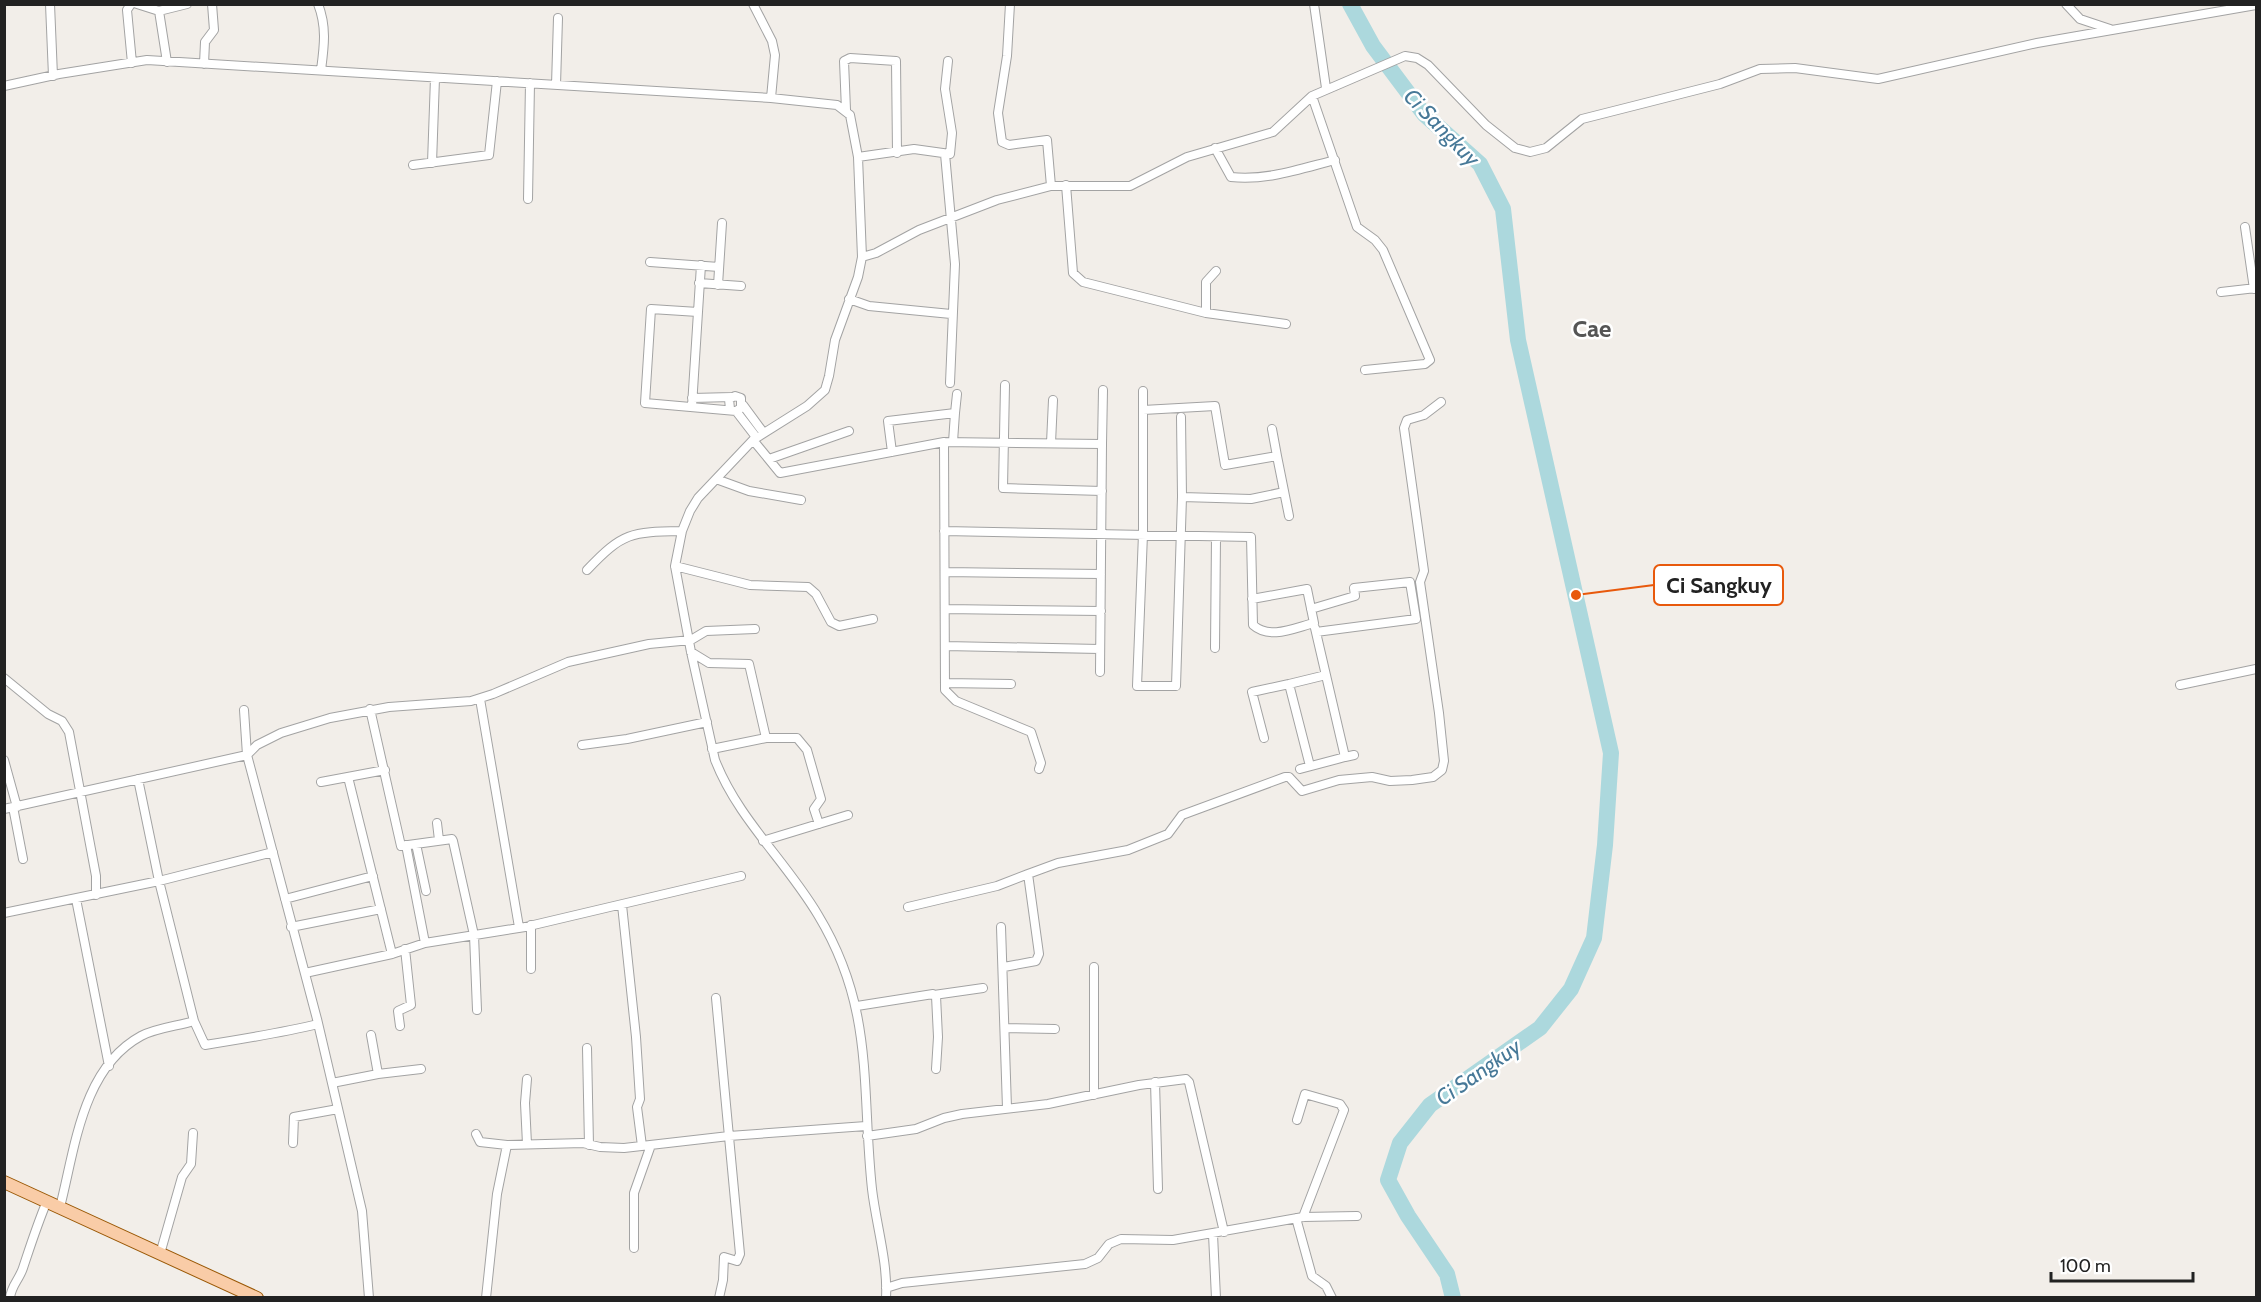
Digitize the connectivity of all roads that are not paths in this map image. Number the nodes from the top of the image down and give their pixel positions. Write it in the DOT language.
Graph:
graph roads {
  1 [pos="50,4"];
  2 [pos="131,4"];
  3 [pos="137,4"];
  4 [pos="187,4"];
  5 [pos="212,4"];
  6 [pos="318,4"];
  7 [pos="753,4"];
  8 [pos="1010,4"];
  9 [pos="1314,4"];
  10 [pos="2066,4"];
  11 [pos="2256,5"];
  12 [pos="159,11"];
  13 [pos="558,18"];
  14 [pos="2111,29"];
  15 [pos="167,62"];
  16 [pos="948,62"];
  17 [pos="132,63"];
  18 [pos="204,64"];
  19 [pos="321,70"];
  20 [pos="53,76"];
  21 [pos="435,78"];
  22 [pos="497,81"];
  23 [pos="530,84"];
  24 [pos="556,85"];
  25 [pos="4,86"];
  26 [pos="1326,88"];
  27 [pos="1312,96"];
  28 [pos="771,98"];
  29 [pos="846,110"];
  30 [pos="1215,148"];
  31 [pos="897,153"];
  32 [pos="945,154"];
  33 [pos="858,157"];
  34 [pos="1335,160"];
  35 [pos="432,163"];
  36 [pos="413,165"];
  37 [pos="1066,185"];
  38 [pos="1051,186"];
  39 [pos="528,199"];
  40 [pos="951,218"];
  41 [pos="722,223"];
  42 [pos="2245,227"];
  43 [pos="862,256"];
  44 [pos="650,262"];
  45 [pos="700,265"];
  46 [pos="719,267"];
  47 [pos="1216,271"];
  48 [pos="699,283"];
  49 [pos="718,285"];
  50 [pos="741,286"];
  51 [pos="2255,288"];
  52 [pos="2221,292"];
  53 [pos="849,299"];
  54 [pos="698,312"];
  55 [pos="1206,313"];
  56 [pos="951,314"];
  57 [pos="1286,324"];
  58 [pos="1365,370"];
  59 [pos="950,383"];
  60 [pos="1005,385"];
  61 [pos="1103,390"];
  62 [pos="1143,391"];
  63 [pos="957,394"];
  64 [pos="732,397"];
  65 [pos="1053,400"];
  66 [pos="692,402"];
  67 [pos="1441,402"];
  68 [pos="743,405"];
  69 [pos="733,410"];
  70 [pos="1143,410"];
  71 [pos="955,413"];
  72 [pos="1181,417"];
  73 [pos="1272,429"];
  74 [pos="849,431"];
  75 [pos="757,437"];
  76 [pos="949,442"];
  77 [pos="1002,443"];
  78 [pos="1051,443"];
  79 [pos="1102,444"];
  80 [pos="892,452"];
  81 [pos="1276,456"];
  82 [pos="769,459"];
  83 [pos="716,479"];
  84 [pos="1102,491"];
  85 [pos="1284,492"];
  86 [pos="1182,497"];
  87 [pos="801,500"];
  88 [pos="1289,516"];
  89 [pos="682,531"];
  90 [pos="944,531"];
  91 [pos="1101,533"];
  92 [pos="1143,534"];
  93 [pos="1179,536"];
  94 [pos="1216,537"];
  95 [pos="675,566"];
  96 [pos="587,570"];
  97 [pos="945,572"];
  98 [pos="1101,573"];
  99 [pos="1252,599"];
  100 [pos="945,609"];
  101 [pos="1311,609"];
  102 [pos="1101,611"];
  103 [pos="873,619"];
  104 [pos="1314,624"];
  105 [pos="755,629"];
  106 [pos="1316,632"];
  107 [pos="691,640"];
  108 [pos="945,646"];
  109 [pos="1215,648"];
  110 [pos="1100,650"];
  111 [pos="691,652"];
  112 [pos="2256,669"];
  113 [pos="1100,672"];
  114 [pos="1326,675"];
  115 [pos="4,678"];
  116 [pos="945,683"];
  117 [pos="1011,684"];
  118 [pos="1289,684"];
  119 [pos="2180,685"];
  120 [pos="480,699"];
  121 [pos="370,709"];
  122 [pos="244,710"];
  123 [pos="707,722"];
  124 [pos="766,738"];
  125 [pos="1264,738"];
  126 [pos="582,745"];
  127 [pos="712,749"];
  128 [pos="247,755"];
  129 [pos="4,760"];
  130 [pos="1310,766"];
  131 [pos="1038,769"];
  132 [pos="1299,769"];
  133 [pos="385,770"];
  134 [pos="348,777"];
  135 [pos="138,779"];
  136 [pos="321,782"];
  137 [pos="79,793"];
  138 [pos="12,808"];
  139 [pos="848,814"];
  140 [pos="437,823"];
  141 [pos="819,824"];
  142 [pos="439,840"];
  143 [pos="763,841"];
  144 [pos="416,844"];
  145 [pos="406,845"];
  146 [pos="273,852"];
  147 [pos="23,859"];
  148 [pos="1028,874"];
  149 [pos="373,876"];
  150 [pos="741,876"];
  151 [pos="159,881"];
  152 [pos="426,891"];
  153 [pos="96,895"];
  154 [pos="76,899"];
  155 [pos="285,899"];
  156 [pos="622,905"];
  157 [pos="908,907"];
  158 [pos="381,909"];
  159 [pos="4,913"];
  160 [pos="531,925"];
  161 [pos="291,927"];
  162 [pos="519,927"];
  163 [pos="1001,927"];
  164 [pos="474,935"];
  165 [pos="425,943"];
  166 [pos="405,950"];
  167 [pos="392,954"];
  168 [pos="1004,967"];
  169 [pos="1094,967"];
  170 [pos="531,969"];
  171 [pos="305,973"];
  172 [pos="982,988"];
  173 [pos="934,995"];
  174 [pos="716,998"];
  175 [pos="857,1006"];
  176 [pos="477,1010"];
  177 [pos="194,1021"];
  178 [pos="318,1024"];
  179 [pos="400,1026"];
  180 [pos="1005,1028"];
  181 [pos="1055,1029"];
  182 [pos="370,1035"];
  183 [pos="587,1048"];
  184 [pos="109,1066"];
  185 [pos="421,1069"];
  186 [pos="936,1069"];
  187 [pos="378,1074"];
  188 [pos="527,1079"];
  189 [pos="1155,1082"];
  190 [pos="332,1083"];
  191 [pos="1094,1095"];
  192 [pos="1007,1108"];
  193 [pos="338,1109"];
  194 [pos="1297,1120"];
  195 [pos="866,1126"];
  196 [pos="193,1133"];
  197 [pos="476,1134"];
  198 [pos="729,1136"];
  199 [pos="867,1136"];
  200 [pos="293,1143"];
  201 [pos="527,1144"];
  202 [pos="589,1144"];
  203 [pos="507,1145"];
  204 [pos="651,1145"];
  205 [pos="642,1146"];
  206 [pos="4,1182"];
  207 [pos="1158,1189"];
  208 [pos="47,1202"];
  209 [pos="60,1208"];
  210 [pos="1357,1216"];
  211 [pos="1300,1217"];
  212 [pos="1224,1232"];
  213 [pos="1213,1234"];
  214 [pos="634,1248"];
  215 [pos="160,1254"];
  216 [pos="886,1288"];
  217 [pos="10,1298"];
  218 [pos="257,1298"];
  219 [pos="369,1298"];
  220 [pos="486,1298"];
  221 [pos="718,1298"];
  222 [pos="886,1298"];
  223 [pos="1216,1298"];
  224 [pos="1332,1298"];
  1 -- 20 [label="street"];
  2 -- 17 [label="street"];
  3 -- 12 [label="street"];
  4 -- 12 [label="street"];
  5 -- 18 [label="street"];
  6 -- 19 [label="street"];
  7 -- 28 [label="street"];
  8 -- 38 [label="street"];
  9 -- 26 [label="street"];
  10 -- 14 [label="street"];
  11 -- 14 [label="street"];
  12 -- 15 [label="street"];
  13 -- 24 [label="street"];
  14 -- 26 [label="street"];
  15 -- 17 [label="street"];
  15 -- 18 [label="street"];
  16 -- 32 [label="street"];
  17 -- 20 [label="street"];
  18 -- 19 [label="street"];
  19 -- 21 [label="street"];
  20 -- 25 [label="street"];
  21 -- 22 [label="street"];
  21 -- 35 [label="street"];
  22 -- 23 [label="street"];
  22 -- 35 [label="street"];
  23 -- 24 [label="street"];
  23 -- 39 [label="street"];
  24 -- 28 [label="street"];
  26 -- 27 [label="street"];
  27 -- 30 [label="street"];
  27 -- 34 [label="street"];
  28 -- 29 [label="street"];
  29 -- 31 [label="street"];
  29 -- 33 [label="street"];
  30 -- 34 [label="street"];
  30 -- 37 [label="street"];
  31 -- 32 [label="street"];
  31 -- 33 [label="street"];
  32 -- 40 [label="street"];
  33 -- 43 [label="street"];
  34 -- 58 [label="street"];
  35 -- 36 [label="street"];
  37 -- 38 [label="street"];
  37 -- 55 [label="street"];
  38 -- 40 [label="street"];
  40 -- 43 [label="street"];
  40 -- 56 [label="street"];
  41 -- 46 [label="street"];
  42 -- 51 [label="street"];
  43 -- 53 [label="street"];
  44 -- 45 [label="street"];
  45 -- 46 [label="street"];
  45 -- 48 [label="street"];
  46 -- 49 [label="street"];
  47 -- 55 [label="street"];
  48 -- 49 [label="street"];
  48 -- 54 [label="street"];
  49 -- 50 [label="street"];
  51 -- 52 [label="street"];
  53 -- 56 [label="street"];
  53 -- 75 [label="street"];
  54 -- 66 [label="street"];
  54 -- 66 [label="street"];
  55 -- 57 [label="street"];
  56 -- 59 [label="street"];
  60 -- 77 [label="street"];
  61 -- 79 [label="street"];
  62 -- 70 [label="street"];
  63 -- 71 [label="street"];
  64 -- 66 [label="street"];
  64 -- 68 [label="street"];
  64 -- 69 [label="street"];
  65 -- 78 [label="street"];
  66 -- 69 [label="street"];
  67 -- 148 [label="street"];
  68 -- 69 [label="street"];
  68 -- 75 [label="street"];
  69 -- 75 [label="street"];
  70 -- 81 [label="street"];
  70 -- 92 [label="street"];
  71 -- 76 [label="street"];
  71 -- 80 [label="street"];
  72 -- 86 [label="street"];
  73 -- 81 [label="street"];
  74 -- 82 [label="street"];
  75 -- 82 [label="street"];
  75 -- 83 [label="street"];
  76 -- 77 [label="street"];
  76 -- 80 [label="street"];
  76 -- 90 [label="street"];
  77 -- 78 [label="street"];
  77 -- 84 [label="street"];
  78 -- 79 [label="street"];
  79 -- 84 [label="street"];
  80 -- 82 [label="street"];
  81 -- 85 [label="street"];
  83 -- 87 [label="street"];
  83 -- 89 [label="street"];
  84 -- 91 [label="street"];
  85 -- 86 [label="street"];
  85 -- 88 [label="street"];
  86 -- 93 [label="street"];
  89 -- 95 [label="street"];
  89 -- 96 [label="street"];
  90 -- 91 [label="street"];
  90 -- 97 [label="street"];
  91 -- 92 [label="street"];
  91 -- 98 [label="street"];
  92 -- 93 [label="street"];
  92 -- 93 [label="street"];
  93 -- 94 [label="street"];
  94 -- 99 [label="street"];
  94 -- 109 [label="street"];
  95 -- 103 [label="street"];
  95 -- 107 [label="street"];
  97 -- 98 [label="street"];
  97 -- 100 [label="street"];
  98 -- 102 [label="street"];
  99 -- 101 [label="street"];
  99 -- 104 [label="street"];
  100 -- 102 [label="street"];
  100 -- 108 [label="street"];
  101 -- 104 [label="street"];
  101 -- 106 [label="street"];
  102 -- 110 [label="street"];
  104 -- 106 [label="street"];
  105 -- 107 [label="street"];
  106 -- 114 [label="street"];
  107 -- 111 [label="street"];
  107 -- 120 [label="street"];
  108 -- 110 [label="street"];
  108 -- 116 [label="street"];
  110 -- 113 [label="street"];
  111 -- 123 [label="street"];
  111 -- 124 [label="street"];
  112 -- 119 [label="street"];
  114 -- 118 [label="street"];
  114 -- 130 [label="street"];
  115 -- 137 [label="street"];
  116 -- 117 [label="street"];
  116 -- 131 [label="street"];
  118 -- 125 [label="street"];
  118 -- 130 [label="street"];
  120 -- 121 [label="street"];
  120 -- 162 [label="street"];
  121 -- 128 [label="street"];
  121 -- 133 [label="street"];
  122 -- 128 [label="street"];
  123 -- 126 [label="street"];
  123 -- 127 [label="street"];
  124 -- 127 [label="street"];
  124 -- 141 [label="street"];
  127 -- 143 [label="street"];
  128 -- 135 [label="street"];
  128 -- 146 [label="street"];
  129 -- 138 [label="street"];
  130 -- 132 [label="street"];
  133 -- 134 [label="street"];
  133 -- 145 [label="street"];
  134 -- 136 [label="street"];
  134 -- 149 [label="street"];
  135 -- 137 [label="street"];
  135 -- 151 [label="street"];
  137 -- 138 [label="street"];
  137 -- 153 [label="street"];
  138 -- 147 [label="street"];
  139 -- 141 [label="street"];
  140 -- 142 [label="street"];
  141 -- 143 [label="street"];
  142 -- 144 [label="street"];
  142 -- 164 [label="street"];
  143 -- 175 [label="street"];
  144 -- 145 [label="street"];
  144 -- 152 [label="street"];
  145 -- 165 [label="street"];
  146 -- 151 [label="street"];
  146 -- 155 [label="street"];
  148 -- 157 [label="street"];
  148 -- 168 [label="street"];
  149 -- 155 [label="street"];
  149 -- 158 [label="street"];
  150 -- 156 [label="street"];
  151 -- 153 [label="street"];
  151 -- 177 [label="street"];
  153 -- 154 [label="street"];
  154 -- 159 [label="street"];
  154 -- 184 [label="street"];
  155 -- 161 [label="street"];
  156 -- 160 [label="street"];
  156 -- 205 [label="street"];
  158 -- 161 [label="street"];
  158 -- 167 [label="street"];
  160 -- 162 [label="street"];
  160 -- 170 [label="street"];
  161 -- 171 [label="street"];
  162 -- 164 [label="street"];
  163 -- 168 [label="street"];
  164 -- 165 [label="street"];
  164 -- 176 [label="street"];
  165 -- 166 [label="street"];
  166 -- 167 [label="street"];
  166 -- 179 [label="street"];
  167 -- 171 [label="street"];
  168 -- 180 [label="street"];
  169 -- 191 [label="street"];
  171 -- 178 [label="street"];
  172 -- 173 [label="street"];
  173 -- 175 [label="street"];
  173 -- 186 [label="street"];
  174 -- 198 [label="street"];
  175 -- 195 [label="street"];
  177 -- 178 [label="street"];
  177 -- 184 [label="street"];
  178 -- 190 [label="street"];
  180 -- 181 [label="street"];
  180 -- 192 [label="street"];
  182 -- 187 [label="street"];
  183 -- 202 [label="street"];
  184 -- 209 [label="street"];
  185 -- 187 [label="street"];
  187 -- 190 [label="street"];
  188 -- 201 [label="street"];
  189 -- 191 [label="street"];
  189 -- 207 [label="street"];
  189 -- 212 [label="street"];
  190 -- 193 [label="street"];
  191 -- 192 [label="street"];
  192 -- 199 [label="street"];
  193 -- 200 [label="street"];
  193 -- 219 [label="street"];
  194 -- 211 [label="street"];
  195 -- 198 [label="street"];
  195 -- 199 [label="street"];
  196 -- 215 [label="street"];
  197 -- 203 [label="street"];
  198 -- 204 [label="street"];
  198 -- 221 [label="street"];
  199 -- 216 [label="street"];
  201 -- 202 [label="street"];
  201 -- 203 [label="street"];
  202 -- 205 [label="street"];
  203 -- 220 [label="street"];
  204 -- 205 [label="street"];
  204 -- 214 [label="street"];
  206 -- 208 [label="main road"];
  208 -- 209 [label="main road"];
  208 -- 217 [label="street"];
  209 -- 215 [label="main road"];
  210 -- 211 [label="street"];
  211 -- 212 [label="street"];
  211 -- 224 [label="street"];
  212 -- 213 [label="street"];
  213 -- 216 [label="street"];
  213 -- 223 [label="street"];
  215 -- 218 [label="main road"];
  216 -- 222 [label="street"];
}
